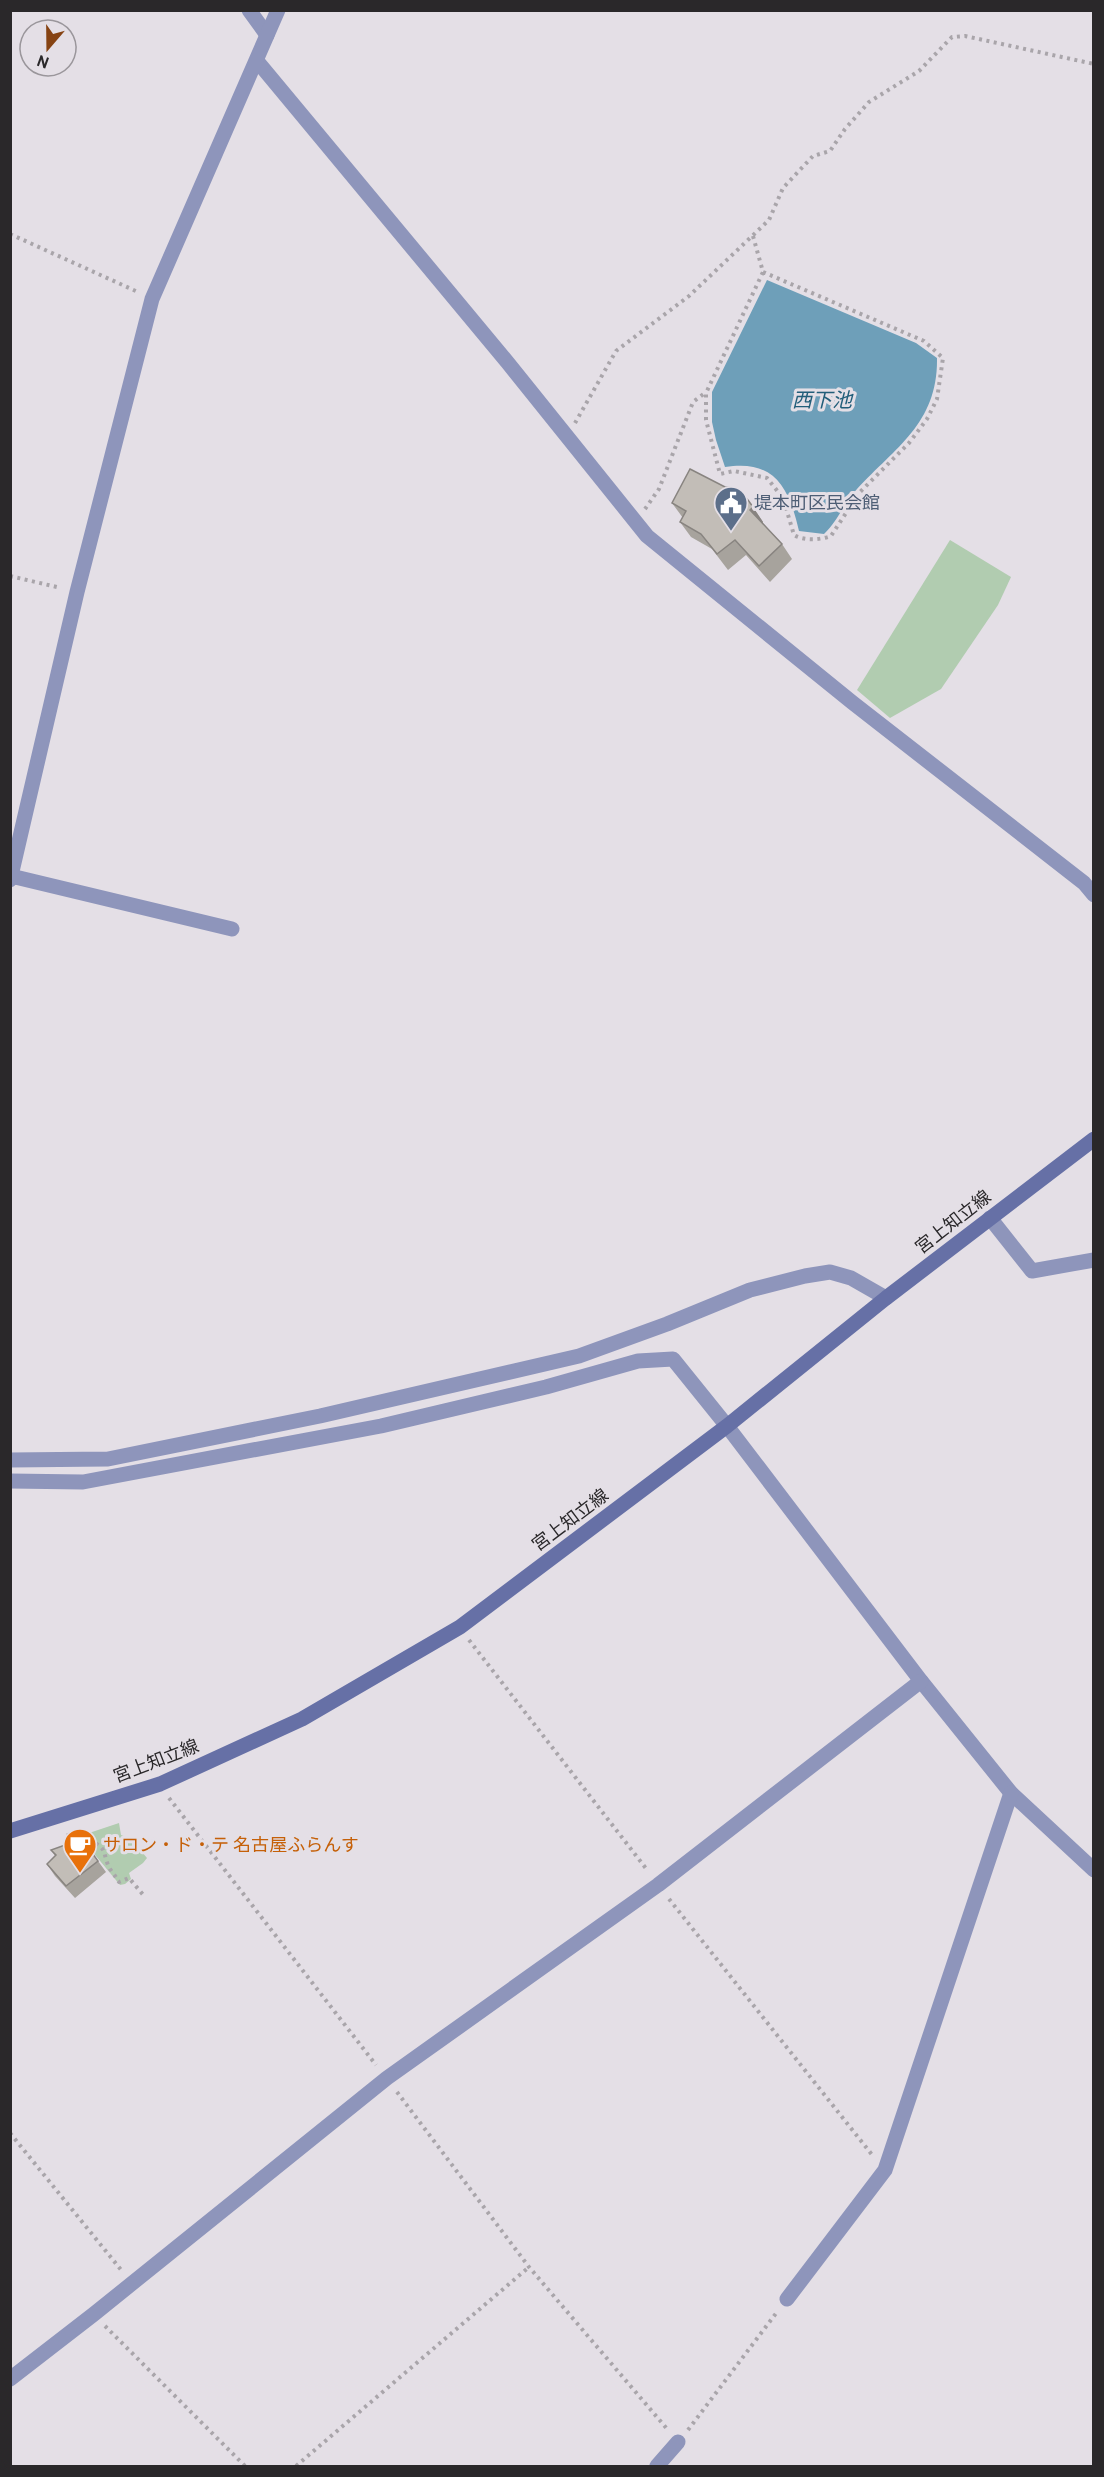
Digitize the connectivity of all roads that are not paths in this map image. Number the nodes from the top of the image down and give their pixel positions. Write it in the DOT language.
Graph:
graph roads {
  1 [pos="249,10"];
  2 [pos="278,10"];
  3 [pos="267,36"];
  4 [pos="258,61"];
  5 [pos="11,878"];
  6 [pos="1094,895"];
  7 [pos="232,929"];
  8 [pos="1094,1139"];
  9 [pos="990,1218"];
  10 [pos="1094,1260"];
  11 [pos="886,1298"];
  12 [pos="727,1426"];
  13 [pos="10,1460"];
  14 [pos="10,1482"];
  15 [pos="921,1681"];
  16 [pos="1011,1793"];
  17 [pos="10,1831"];
  18 [pos="1094,1870"];
  19 [pos="787,2299"];
  20 [pos="10,2379"];
  21 [pos="678,2442"];
  22 [pos="657,2466"];
  1 -- 3 [label="street"];
  2 -- 3 [label="street"];
  3 -- 4 [label="street"];
  4 -- 5 [label="street"];
  4 -- 6 [label="street"];
  5 -- 7 [label="street"];
  8 -- 9 [label="main road, 宮上知立線"];
  9 -- 10 [label="street"];
  9 -- 11 [label="main road, 宮上知立線"];
  11 -- 12 [label="main road, 宮上知立線"];
  11 -- 13 [label="street"];
  12 -- 14 [label="street"];
  12 -- 15 [label="street"];
  12 -- 17 [label="main road, 宮上知立線"];
  15 -- 16 [label="street"];
  15 -- 20 [label="street"];
  16 -- 18 [label="street"];
  16 -- 19 [label="street"];
  21 -- 22 [label="street"];
}
